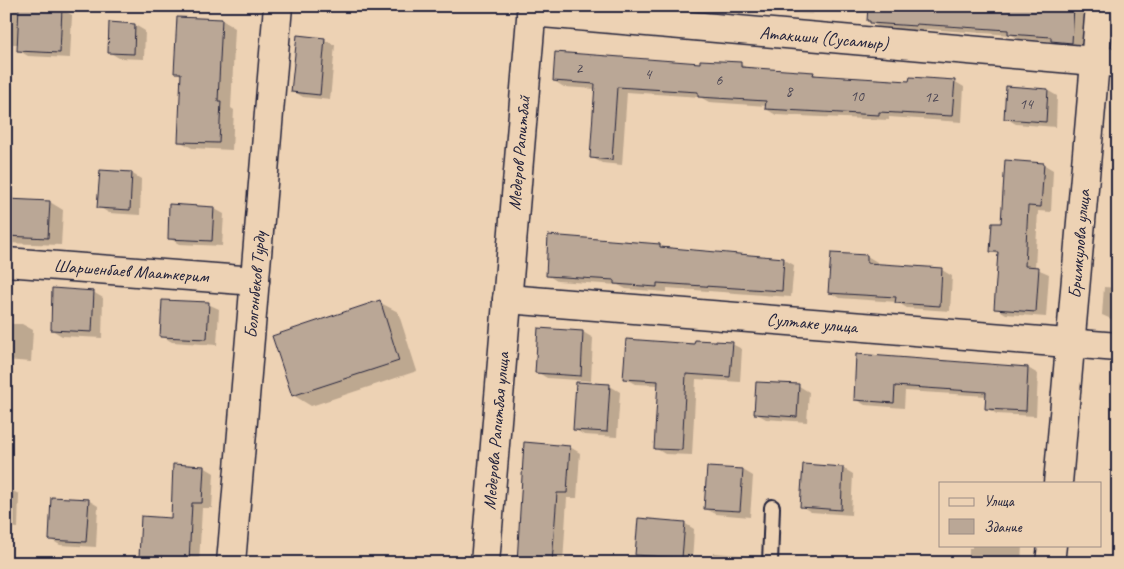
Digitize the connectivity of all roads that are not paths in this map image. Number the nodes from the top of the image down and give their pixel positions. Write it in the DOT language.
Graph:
graph roads {
  1 [pos="278,6"];
  2 [pos="1100,6"];
  3 [pos="531,9"];
  4 [pos="1106,62"];
  5 [pos="6,262"];
  6 [pos="255,281"];
  7 [pos="507,299"];
  8 [pos="1070,343"];
  9 [pos="1118,347"];
  10 [pos="1058,482"];
  11 [pos="772,507"];
  12 [pos="1052,546"];
  13 [pos="231,563"];
  14 [pos="485,563"];
  15 [pos="770,563"];
  16 [pos="1050,563"];
  1 -- 6 [label="street, Болгонбеков Турду"];
  2 -- 4 [label="street, Бримкулова улица"];
  3 -- 4 [label="street, Атакиши (Сусамыр)"];
  3 -- 7 [label="street, Медеров Рапитбай"];
  4 -- 8 [label="street, Бримкулова улица"];
  5 -- 6 [label="street, Шаршенбаев Мааткерим"];
  6 -- 13 [label="street, Болгонбеков Турду"];
  7 -- 8 [label="street, Султаке улица"];
  7 -- 14 [label="street, Медерова Рапитбая улица"];
  8 -- 9 [label="street, Султаке улица"];
  8 -- 10 [label="street, Бримкулова улица"];
  11 -- 15 [label="lane"];
  12 -- 16 [label="street"];
}
